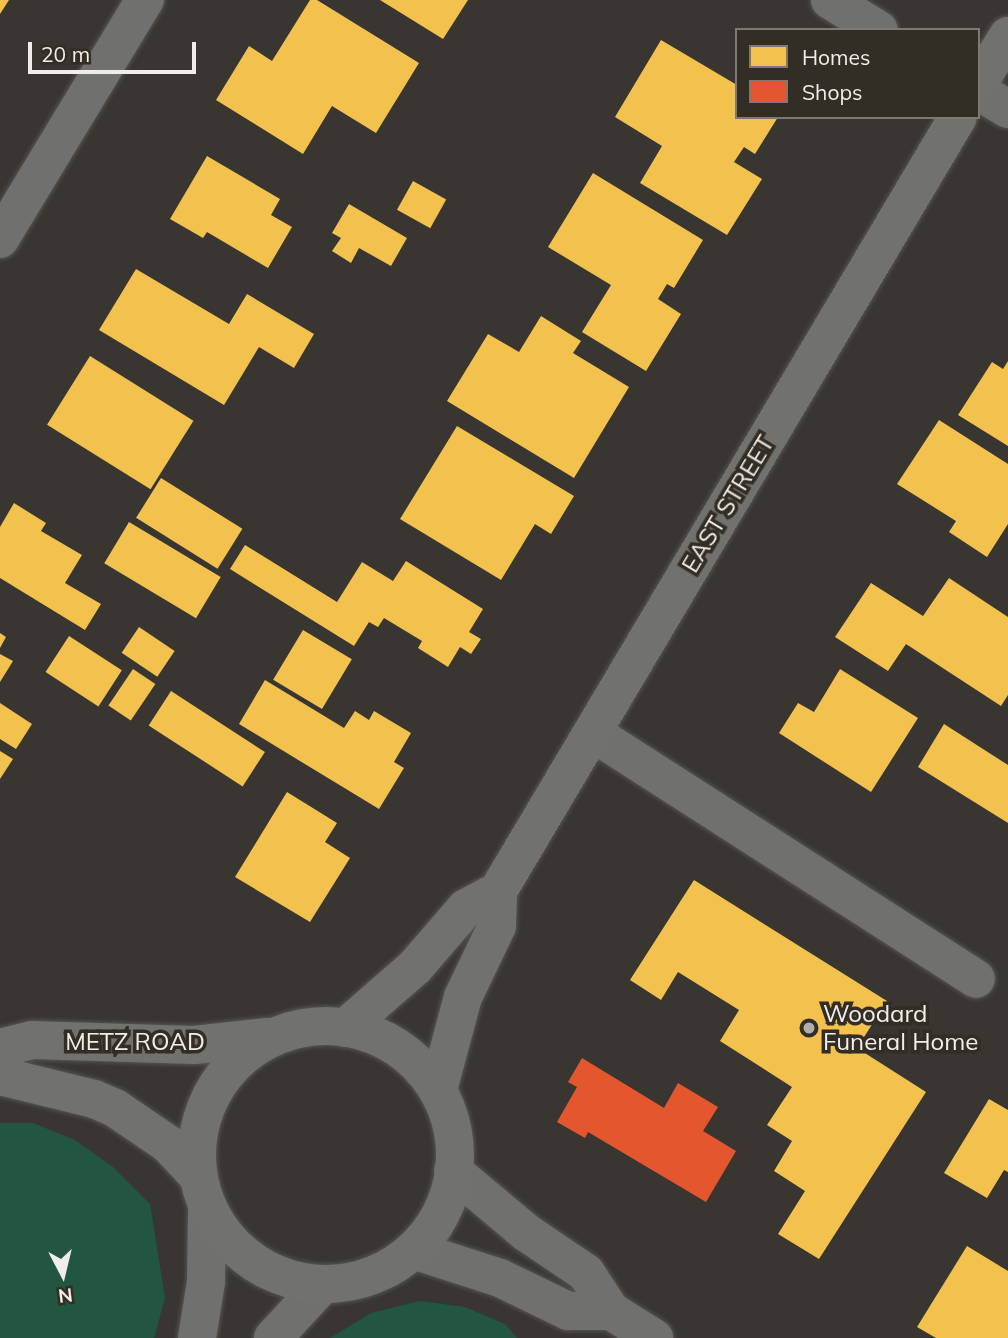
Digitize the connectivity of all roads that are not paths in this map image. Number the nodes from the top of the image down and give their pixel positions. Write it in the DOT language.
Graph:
graph roads {
  1 [pos="145,0"];
  2 [pos="830,0"];
  3 [pos="876,28"];
  4 [pos="1008,36"];
  5 [pos="980,81"];
  6 [pos="980,92"];
  7 [pos="1008,109"];
  8 [pos="957,119"];
  9 [pos="0,239"];
  10 [pos="593,733"];
  11 [pos="498,891"];
  12 [pos="976,979"];
  13 [pos="345,1028"];
  14 [pos="270,1037"];
  15 [pos="0,1048"];
  16 [pos="0,1076"];
  17 [pos="438,1090"];
  18 [pos="453,1171"];
  19 [pos="197,1175"];
  20 [pos="207,1213"];
  21 [pos="415,1251"];
  22 [pos="321,1286"];
  23 [pos="611,1311"];
  24 [pos="197,1338"];
  25 [pos="273,1338"];
  26 [pos="654,1338"];
  1 -- 9 [label="street"];
  2 -- 3 [label="street"];
  4 -- 5 [label="main road"];
  6 -- 7 [label="street"];
  8 -- 10 [label="main road, EAST STREET"];
  10 -- 11 [label="main road, EAST STREET"];
  10 -- 12 [label="street"];
  11 -- 13 [label="main road"];
  11 -- 17 [label="main road, EAST STREET"];
  13 -- 14 [label="main road"];
  13 -- 17 [label="main road"];
  14 -- 15 [label="main road, METZ ROAD"];
  14 -- 19 [label="main road"];
  16 -- 19 [label="main road, METZ ROAD"];
  17 -- 18 [label="main road"];
  18 -- 21 [label="main road"];
  18 -- 23 [label="street"];
  19 -- 20 [label="main road"];
  20 -- 22 [label="main road"];
  20 -- 24 [label="street"];
  21 -- 22 [label="main road"];
  21 -- 23 [label="street"];
  22 -- 25 [label="street"];
  23 -- 26 [label="street"];
}
